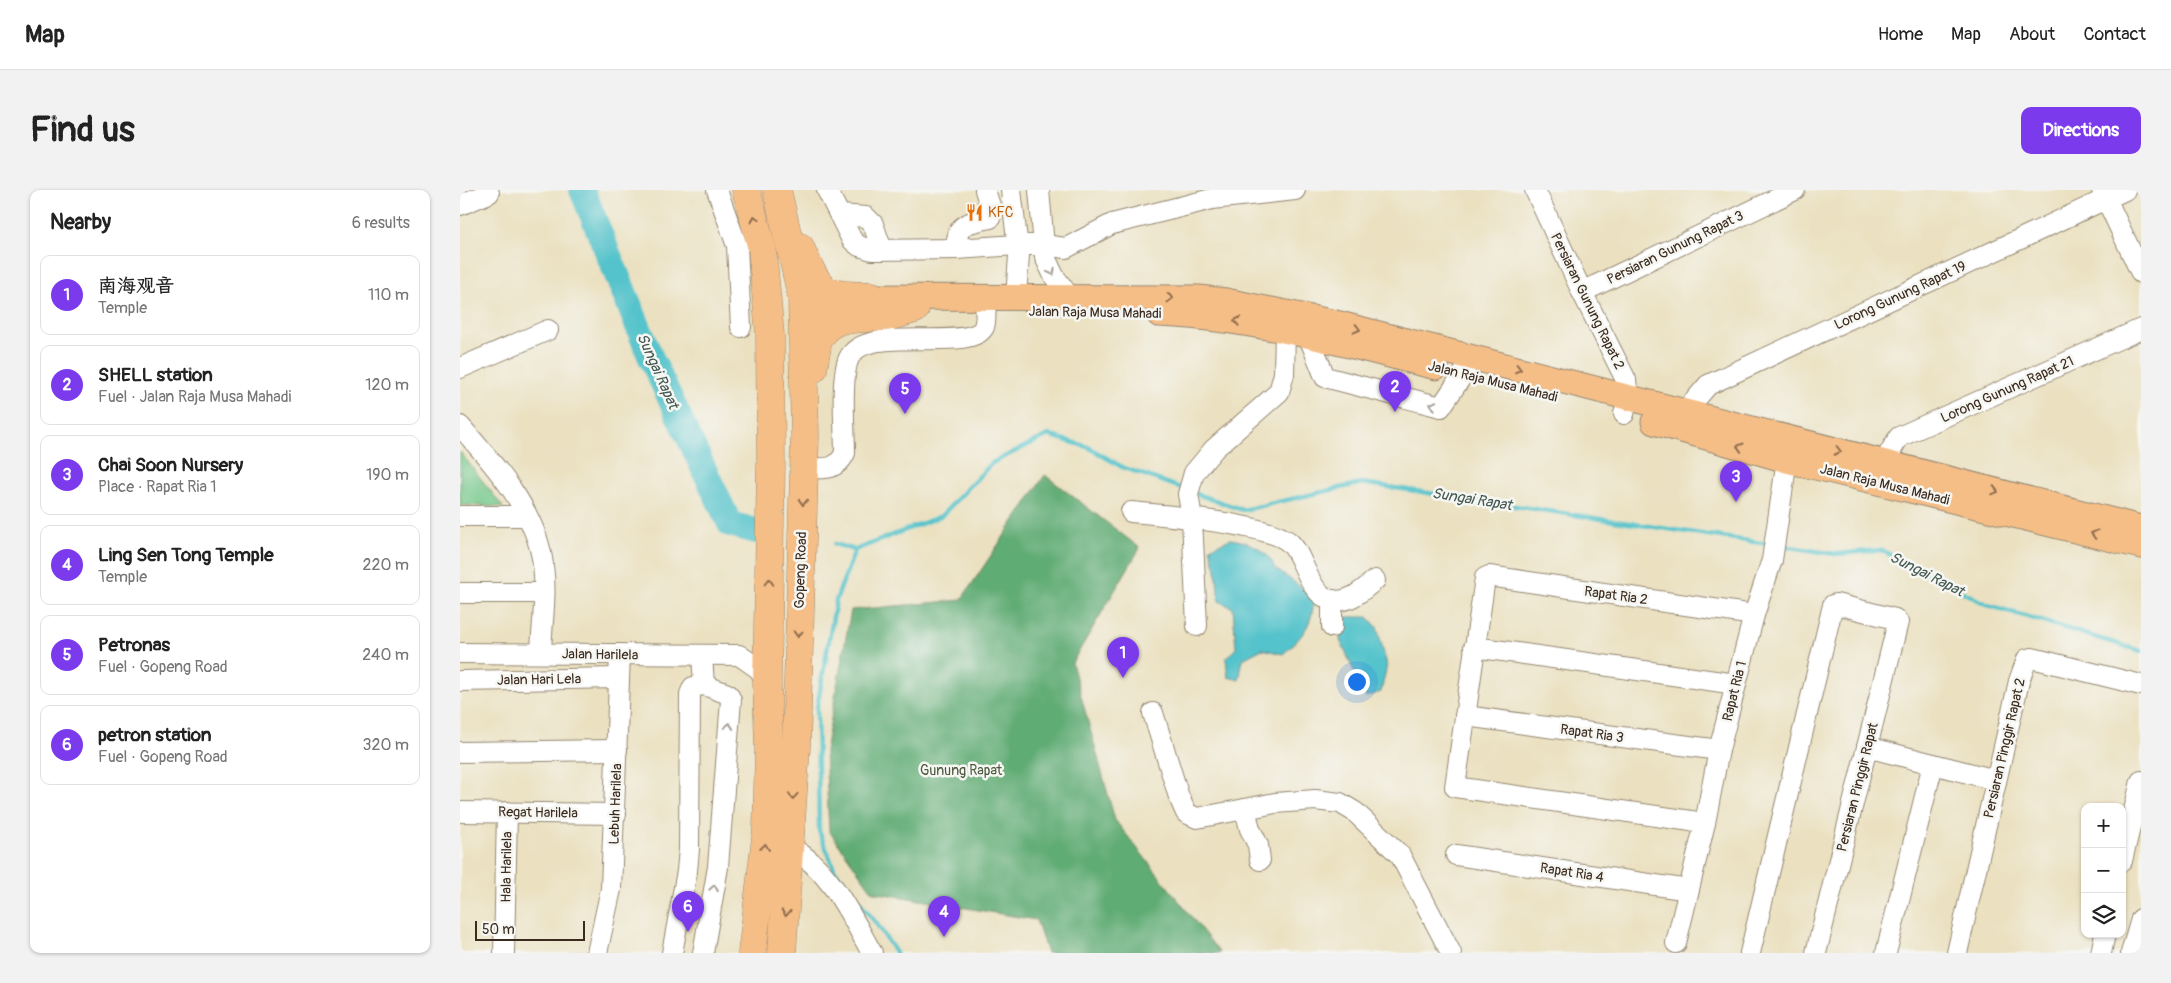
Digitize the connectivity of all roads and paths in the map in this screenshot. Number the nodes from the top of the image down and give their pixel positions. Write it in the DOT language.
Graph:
graph roads {
  1 [pos="717,190"];
  2 [pos="746,190"];
  3 [pos="827,190"];
  4 [pos="985,190"];
  5 [pos="1011,190"];
  6 [pos="1039,190"];
  7 [pos="1295,190"];
  8 [pos="1535,190"];
  9 [pos="1795,190"];
  10 [pos="2125,190"];
  11 [pos="489,193"];
  12 [pos="2104,194"];
  13 [pos="780,200"];
  14 [pos="460,205"];
  15 [pos="1017,245"];
  16 [pos="1044,245"];
  17 [pos="762,248"];
  18 [pos="956,249"];
  19 [pos="2141,273"];
  20 [pos="1582,292"];
  21 [pos="872,296"];
  22 [pos="1069,296"];
  23 [pos="1016,297"];
  24 [pos="798,303"];
  25 [pos="985,303"];
  26 [pos="915,309"];
  27 [pos="742,327"];
  28 [pos="1301,328"];
  29 [pos="2141,329"];
  30 [pos="548,330"];
  31 [pos="1467,365"];
  32 [pos="460,368"];
  33 [pos="1626,406"];
  34 [pos="1684,413"];
  35 [pos="460,426"];
  36 [pos="806,436"];
  37 [pos="1789,450"];
  38 [pos="1884,462"];
  39 [pos="771,464"];
  40 [pos="805,468"];
  41 [pos="1132,512"];
  42 [pos="460,516"];
  43 [pos="526,516"];
  44 [pos="1192,518"];
  45 [pos="2141,528"];
  46 [pos="2141,546"];
  47 [pos="1375,580"];
  48 [pos="544,592"];
  49 [pos="460,593"];
  50 [pos="1332,600"];
  51 [pos="1754,615"];
  52 [pos="1197,626"];
  53 [pos="768,627"];
  54 [pos="1332,627"];
  55 [pos="1474,647"];
  56 [pos="541,652"];
  57 [pos="460,653"];
  58 [pos="620,654"];
  59 [pos="702,655"];
  60 [pos="740,655"];
  61 [pos="618,678"];
  62 [pos="460,681"];
  63 [pos="767,683"];
  64 [pos="1736,684"];
  65 [pos="704,685"];
  66 [pos="2141,685"];
  67 [pos="1153,713"];
  68 [pos="1464,716"];
  69 [pos="1867,747"];
  70 [pos="617,750"];
  71 [pos="1719,750"];
  72 [pos="460,752"];
  73 [pos="1932,764"];
  74 [pos="1996,780"];
  75 [pos="2141,781"];
  76 [pos="1245,809"];
  77 [pos="460,812"];
  78 [pos="507,812"];
  79 [pos="616,814"];
  80 [pos="1705,823"];
  81 [pos="790,847"];
  82 [pos="2125,848"];
  83 [pos="1456,854"];
  84 [pos="1260,860"];
  85 [pos="1689,890"];
  86 [pos="2141,919"];
  87 [pos="2104,938"];
  88 [pos="1676,944"];
  89 [pos="504,953"];
  90 [pos="597,953"];
  91 [pos="672,953"];
  92 [pos="703,953"];
  93 [pos="752,953"];
  94 [pos="782,953"];
  95 [pos="872,953"];
  96 [pos="1451,953"];
  97 [pos="1750,953"];
  98 [pos="1816,953"];
  99 [pos="1886,953"];
  100 [pos="1957,953"];
  101 [pos="2100,953"];
  102 [pos="2131,953"];
  1 -- 27 [label="street"];
  17 -- 2 [label="highway, one-way"];
  3 -- 18 [label="street"];
  4 -- 18 [label="street"];
  5 -- 15 [label="street"];
  6 -- 16 [label="street"];
  7 -- 16 [label="street"];
  8 -- 20 [label="street, Persiaran Gunung Rapat 2"];
  9 -- 20 [label="street, Persiaran Gunung Rapat 3"];
  10 -- 12 [label="street, Lorong Gunung Rapat 19"];
  11 -- 14 [label="street"];
  12 -- 19 [label="street"];
  12 -- 34 [label="street, Lorong Gunung Rapat 19"];
  13 -- 21 [label="highway"];
  13 -- 24 [label="highway, Gopeng Road"];
  15 -- 16 [label="street"];
  15 -- 18 [label="street"];
  15 -- 23 [label="street"];
  16 -- 22 [label="street, one-way"];
  17 -- 24 [label="highway"];
  17 -- 39 [label="highway"];
  20 -- 33 [label="street, Persiaran Gunung Rapat 2"];
  21 -- 24 [label="main road, Jalan Raja Musa Mahadi"];
  21 -- 25 [label="main road, Jalan Raja Musa Mahadi"];
  22 -- 23 [label="main road, Jalan Raja Musa Mahadi"];
  22 -- 28 [label="main road, Jalan Raja Musa Mahadi, one-way"];
  23 -- 25 [label="main road, Jalan Raja Musa Mahadi"];
  24 -- 26 [label="main road, Jalan Raja Musa Mahadi"];
  24 -- 36 [label="highway, Gopeng Road"];
  24 -- 39 [label="highway"];
  25 -- 26 [label="main road, Jalan Raja Musa Mahadi"];
  28 -- 25 [label="main road, Jalan Raja Musa Mahadi, one-way"];
  25 -- 40 [label="street"];
  26 -- 36 [label="highway"];
  28 -- 31 [label="main road, Jalan Raja Musa Mahadi"];
  31 -- 28 [label="street, one-way"];
  28 -- 44 [label="street"];
  29 -- 38 [label="street, Lorong Gunung Rapat 21"];
  30 -- 32 [label="street"];
  31 -- 33 [label="main road, Jalan Raja Musa Mahadi"];
  33 -- 34 [label="main road, Jalan Raja Musa Mahadi"];
  37 -- 33 [label="main road, Jalan Raja Musa Mahadi, one-way"];
  34 -- 37 [label="main road, Jalan Raja Musa Mahadi"];
  35 -- 43 [label="street"];
  36 -- 40 [label="highway, Gopeng Road"];
  37 -- 38 [label="main road, Jalan Raja Musa Mahadi, one-way"];
  46 -- 37 [label="main road, Jalan Raja Musa Mahadi, one-way"];
  37 -- 51 [label="street, Rapat Ria 1"];
  38 -- 45 [label="main road, Jalan Raja Musa Mahadi, one-way"];
  53 -- 39 [label="highway, one-way"];
  40 -- 81 [label="highway, Gopeng Road, one-way"];
  41 -- 44 [label="street"];
  42 -- 43 [label="street"];
  43 -- 48 [label="street"];
  44 -- 50 [label="street"];
  44 -- 52 [label="street"];
  47 -- 50 [label="street"];
  48 -- 49 [label="street"];
  48 -- 56 [label="street"];
  50 -- 54 [label="street"];
  51 -- 55 [label="street, Rapat Ria 2"];
  51 -- 64 [label="street, Rapat Ria 1"];
  53 -- 60 [label="street"];
  53 -- 63 [label="highway"];
  55 -- 64 [label="street"];
  55 -- 68 [label="street"];
  56 -- 57 [label="street, Jalan Harilela"];
  56 -- 58 [label="street, Jalan Harilela"];
  58 -- 59 [label="street, Jalan Harilela"];
  58 -- 61 [label="street, Lebuh Harilela"];
  59 -- 60 [label="street, Jalan Harilela"];
  59 -- 65 [label="street"];
  60 -- 63 [label="street"];
  61 -- 62 [label="street, Jalan Hari Lela"];
  61 -- 70 [label="street, Lebuh Harilela"];
  93 -- 63 [label="highway, one-way"];
  64 -- 71 [label="street, Rapat Ria 1"];
  65 -- 91 [label="street"];
  92 -- 65 [label="street, one-way"];
  66 -- 74 [label="street, Persiaran Pinggir Rapat 2"];
  67 -- 76 [label="street"];
  68 -- 71 [label="street, Rapat Ria 3"];
  68 -- 80 [label="street"];
  69 -- 73 [label="street"];
  69 -- 97 [label="street, Persiaran Pinggir Rapat"];
  69 -- 98 [label="street, Persiaran Pinggir Rapat"];
  70 -- 72 [label="street"];
  70 -- 79 [label="street, Lebuh Harilela"];
  71 -- 80 [label="street, Rapat Ria 1"];
  73 -- 74 [label="street"];
  73 -- 99 [label="street"];
  74 -- 100 [label="street, Persiaran Pinggir Rapat 2"];
  75 -- 82 [label="street"];
  76 -- 84 [label="street"];
  76 -- 96 [label="street"];
  77 -- 78 [label="street, Regat Harilela"];
  78 -- 79 [label="street, Regat Harilela"];
  78 -- 89 [label="street, Hala Harilela"];
  79 -- 90 [label="street, Lebuh Harilela"];
  80 -- 85 [label="street, Rapat Ria 1"];
  81 -- 94 [label="highway, Gopeng Road, one-way"];
  81 -- 95 [label="street"];
  83 -- 85 [label="street, Rapat Ria 4"];
  85 -- 88 [label="street, Rapat Ria 1"];
  86 -- 102 [label="street"];
  87 -- 101 [label="street"];
}
